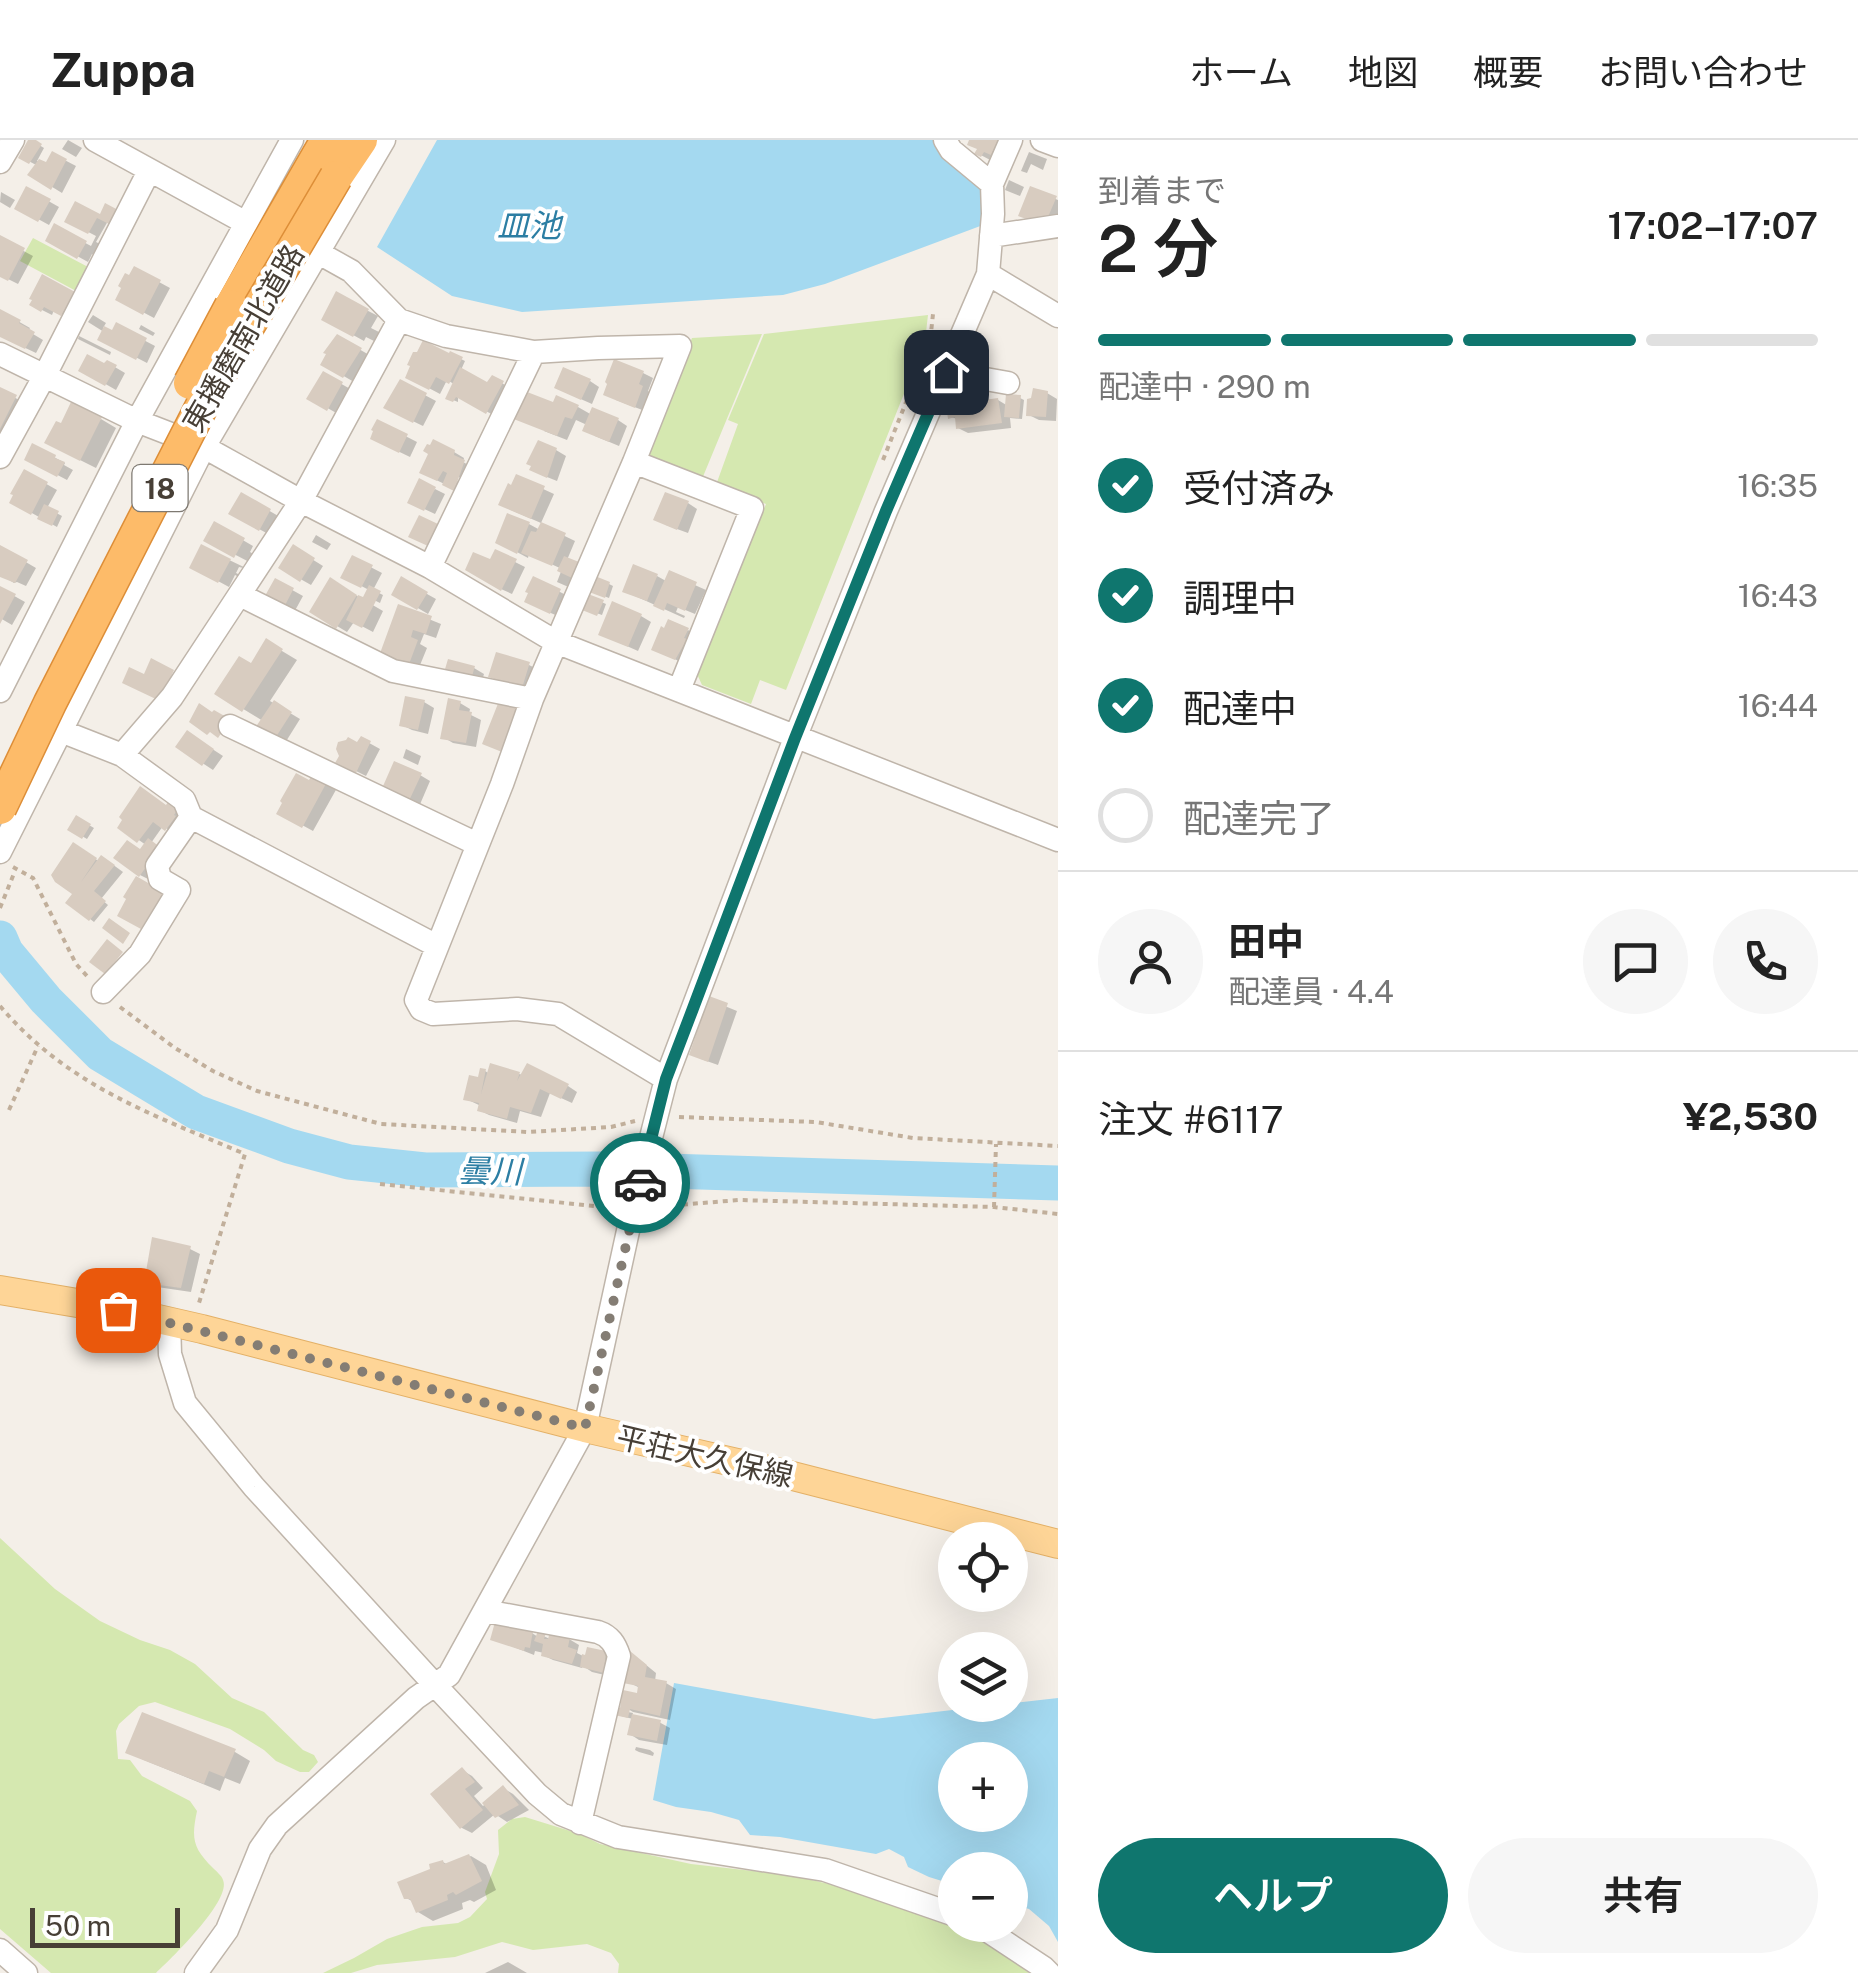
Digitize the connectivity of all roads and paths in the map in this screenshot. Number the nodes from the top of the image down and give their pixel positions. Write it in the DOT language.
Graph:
graph roads {
  1 [pos="12,140"];
  2 [pos="95,140"];
  3 [pos="292,140"];
  4 [pos="313,140"];
  5 [pos="327,140"];
  6 [pos="359,140"];
  7 [pos="384,140"];
  8 [pos="945,140"];
  9 [pos="1011,140"];
  10 [pos="1042,140"];
  11 [pos="1058,146"];
  12 [pos="0,162"];
  13 [pos="149,171"];
  14 [pos="992,184"];
  15 [pos="246,224"];
  16 [pos="1058,226"];
  17 [pos="991,236"];
  18 [pos="317,252"];
  19 [pos="988,274"];
  20 [pos="231,306"];
  21 [pos="1058,316"];
  22 [pos="400,320"];
  23 [pos="534,352"];
  24 [pos="0,354"];
  25 [pos="946,372"];
  26 [pos="45,375"];
  27 [pos="1008,383"];
  28 [pos="138,421"];
  29 [pos="204,447"];
  30 [pos="0,457"];
  31 [pos="634,462"];
  32 [pos="301,501"];
  33 [pos="430,567"];
  34 [pos="240,595"];
  35 [pos="556,642"];
  36 [pos="2,681"];
  37 [pos="679,690"];
  38 [pos="532,699"];
  39 [pos="230,726"];
  40 [pos="62,731"];
  41 [pos="795,738"];
  42 [pos="122,755"];
  43 [pos="0,762"];
  44 [pos="0,808"];
  45 [pos="191,817"];
  46 [pos="1058,840"];
  47 [pos="477,844"];
  48 [pos="0,860"];
  49 [pos="13,860"];
  50 [pos="0,908"];
  51 [pos="437,946"];
  52 [pos="103,992"];
  53 [pos="0,1006"];
  54 [pos="38,1046"];
  55 [pos="666,1079"];
  56 [pos="9,1110"];
  57 [pos="656,1117"];
  58 [pos="996,1144"];
  59 [pos="1058,1146"];
  60 [pos="380,1184"];
  61 [pos="994,1207"];
  62 [pos="633,1208"];
  63 [pos="1058,1214"];
  64 [pos="0,1290"];
  65 [pos="196,1310"];
  66 [pos="169,1322"];
  67 [pos="585,1428"];
  68 [pos="1058,1544"];
  69 [pos="485,1612"];
  70 [pos="434,1684"];
  71 [pos="580,1823"];
  72 [pos="938,1910"];
  73 [pos="1005,1942"];
  74 [pos="0,1950"];
  75 [pos="26,1973"];
  76 [pos="196,1973"];
  77 [pos="1048,1973"];
  1 -- 12 [label="street"];
  2 -- 13 [label="street"];
  3 -- 15 [label="street"];
  4 -- 20 [label="highway, 18"];
  5 -- 20 [label="highway, 東播磨南北道路 / 18"];
  6 -- 44 [label="highway, 東播磨南北道路 / 18, bridge"];
  7 -- 18 [label="street"];
  8 -- 14 [label="street"];
  9 -- 14 [label="street"];
  10 -- 11 [label="street"];
  13 -- 15 [label="street"];
  13 -- 26 [label="street"];
  14 -- 17 [label="street"];
  15 -- 28 [label="street"];
  16 -- 17 [label="street"];
  17 -- 19 [label="street"];
  18 -- 22 [label="street"];
  18 -- 29 [label="street"];
  19 -- 21 [label="street"];
  19 -- 25 [label="street"];
  20 -- 43 [label="highway, 東播磨南北道路 / 18, bridge"];
  22 -- 23 [label="street"];
  22 -- 32 [label="street"];
  23 -- 31 [label="street"];
  23 -- 33 [label="street"];
  24 -- 26 [label="street"];
  25 -- 27 [label="street"];
  25 -- 41 [label="street"];
  26 -- 28 [label="street"];
  26 -- 30 [label="street"];
  28 -- 29 [label="street"];
  28 -- 36 [label="street"];
  29 -- 32 [label="street"];
  29 -- 40 [label="street"];
  31 -- 35 [label="street"];
  31 -- 37 [label="street"];
  32 -- 33 [label="street"];
  32 -- 34 [label="street"];
  33 -- 35 [label="street"];
  34 -- 38 [label="street"];
  34 -- 42 [label="street"];
  35 -- 37 [label="street"];
  35 -- 38 [label="street"];
  37 -- 41 [label="street"];
  38 -- 47 [label="street"];
  39 -- 47 [label="street"];
  40 -- 42 [label="street"];
  40 -- 49 [label="street"];
  41 -- 46 [label="street"];
  41 -- 55 [label="street"];
  42 -- 45 [label="street"];
  45 -- 51 [label="street"];
  45 -- 52 [label="street"];
  47 -- 51 [label="street"];
  48 -- 49 [label="path"];
  49 -- 50 [label="path"];
  49 -- 52 [label="path"];
  51 -- 55 [label="street"];
  52 -- 57 [label="path"];
  53 -- 54 [label="path"];
  54 -- 56 [label="path"];
  54 -- 65 [label="path"];
  55 -- 57 [label="street"];
  57 -- 58 [label="path"];
  57 -- 62 [label="street"];
  58 -- 59 [label="path"];
  58 -- 61 [label="path"];
  60 -- 62 [label="path"];
  61 -- 62 [label="path"];
  61 -- 63 [label="path"];
  62 -- 67 [label="street"];
  64 -- 66 [label="main road, 平荘大久保線"];
  66 -- 67 [label="main road, 平荘大久保線"];
  66 -- 70 [label="street"];
  67 -- 68 [label="main road, 平荘大久保線"];
  67 -- 69 [label="street"];
  69 -- 70 [label="street"];
  69 -- 71 [label="street"];
  70 -- 71 [label="street"];
  70 -- 76 [label="street"];
  71 -- 72 [label="street"];
  73 -- 77 [label="street"];
  74 -- 75 [label="street"];
}
